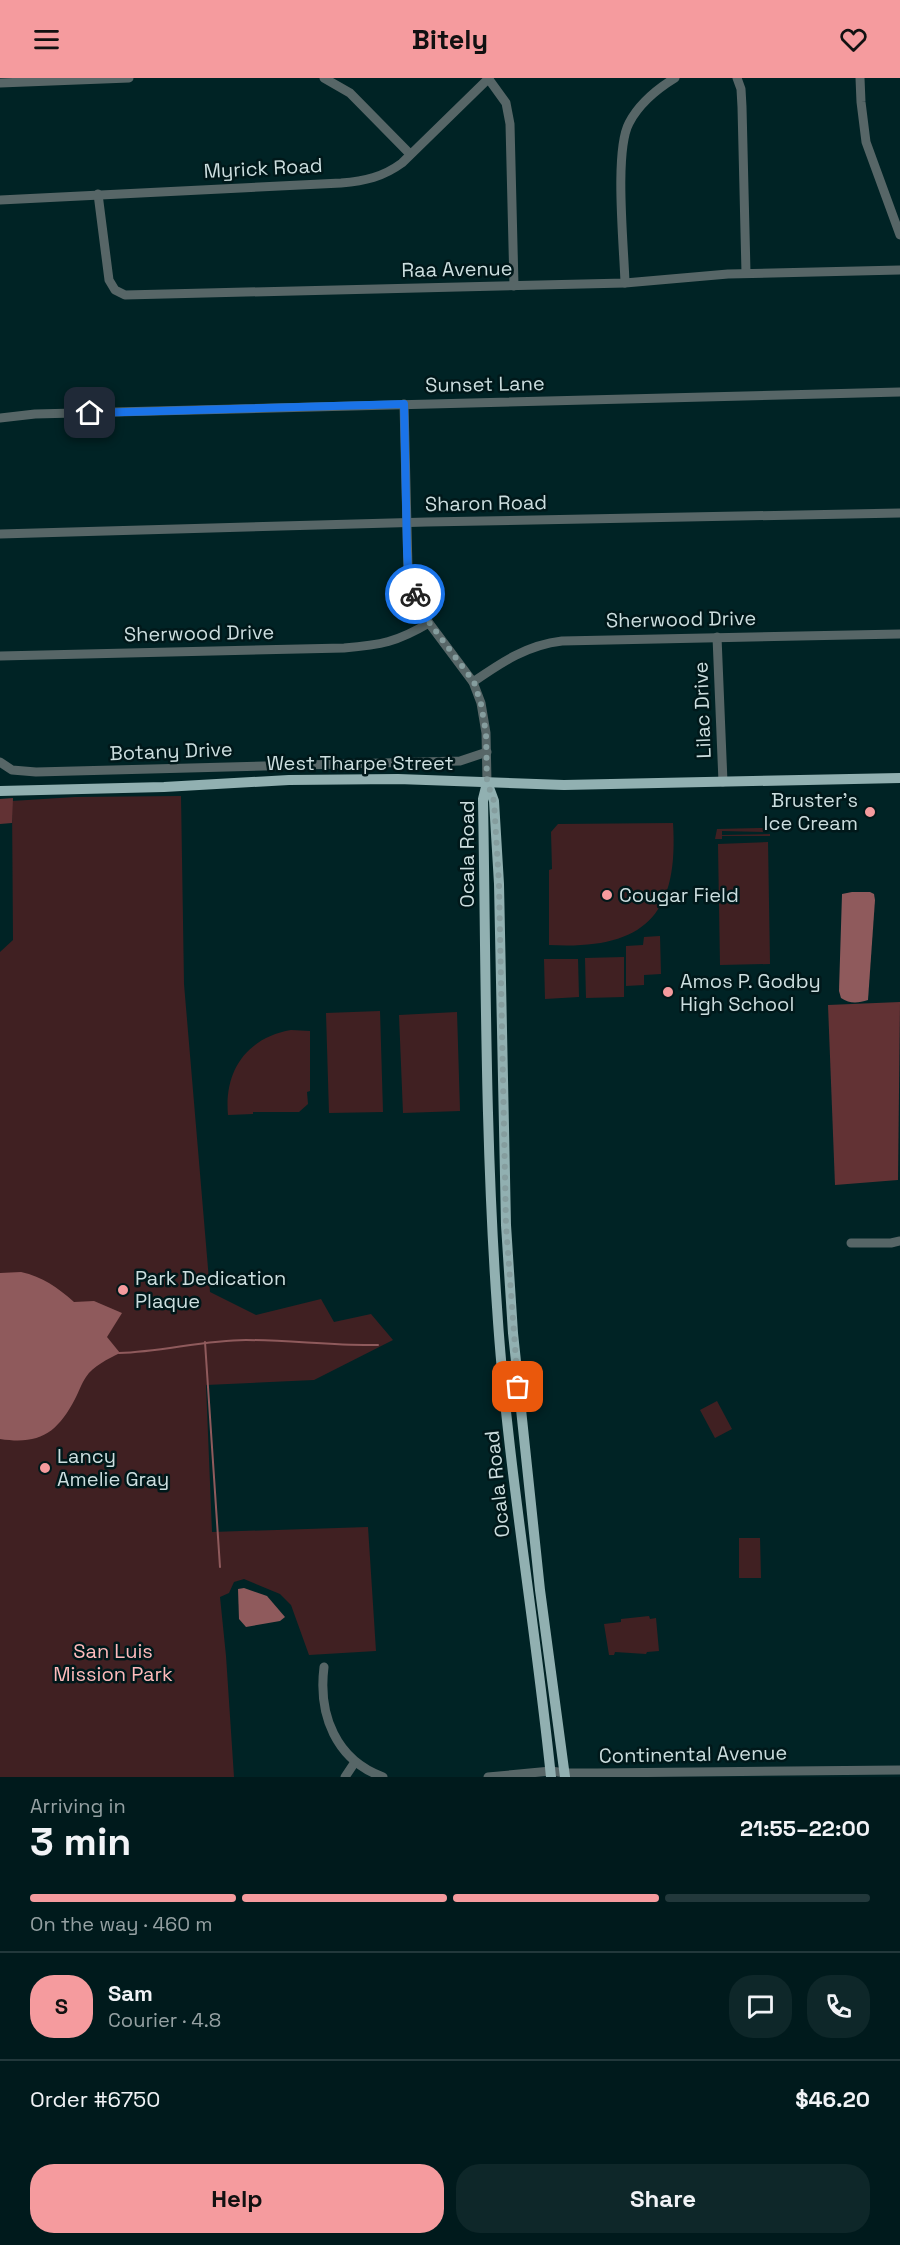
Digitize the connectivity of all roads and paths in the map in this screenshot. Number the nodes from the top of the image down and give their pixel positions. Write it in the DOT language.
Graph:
graph roads {
  1 [pos="129,78"];
  2 [pos="324,78"];
  3 [pos="488,78"];
  4 [pos="675,78"];
  5 [pos="737,78"];
  6 [pos="860,78"];
  7 [pos="0,83"];
  8 [pos="410,154"];
  9 [pos="98,194"];
  10 [pos="0,200"];
  11 [pos="900,236"];
  12 [pos="900,270"];
  13 [pos="746,273"];
  14 [pos="625,283"];
  15 [pos="514,286"];
  16 [pos="900,392"];
  17 [pos="404,404"];
  18 [pos="0,418"];
  19 [pos="900,513"];
  20 [pos="406,524"];
  21 [pos="0,534"];
  22 [pos="429,622"];
  23 [pos="900,634"];
  24 [pos="717,637"];
  25 [pos="0,656"];
  26 [pos="474,682"];
  27 [pos="487,752"];
  28 [pos="0,763"];
  29 [pos="900,778"];
  30 [pos="487,782"];
  31 [pos="723,782"];
  32 [pos="0,791"];
  33 [pos="500,937"];
  34 [pos="486,938"];
  35 [pos="505,1183"];
  36 [pos="491,1184"];
  37 [pos="505,1201"];
  38 [pos="491,1202"];
  39 [pos="900,1241"];
  40 [pos="852,1243"];
  41 [pos="497,1306"];
  42 [pos="511,1312"];
  43 [pos="519,1399"];
  44 [pos="506,1400"];
  45 [pos="521,1412"];
  46 [pos="507,1414"];
  47 [pos="534,1530"];
  48 [pos="520,1531"];
  49 [pos="324,1667"];
  50 [pos="355,1762"];
  51 [pos="900,1770"];
  52 [pos="551,1774"];
  53 [pos="565,1775"];
  54 [pos="345,1777"];
  55 [pos="384,1777"];
  56 [pos="488,1777"];
  1 -- 7 [label="street"];
  2 -- 8 [label="street"];
  3 -- 8 [label="street, Myrick Road"];
  3 -- 15 [label="street"];
  4 -- 14 [label="street"];
  5 -- 13 [label="street"];
  6 -- 11 [label="street"];
  8 -- 9 [label="street, Myrick Road"];
  9 -- 10 [label="street, Myrick Road"];
  9 -- 15 [label="street, Raa Avenue"];
  12 -- 13 [label="street, Raa Avenue"];
  13 -- 14 [label="street, Raa Avenue"];
  14 -- 15 [label="street, Raa Avenue"];
  16 -- 17 [label="street, Sunset Lane"];
  17 -- 18 [label="street, Sunset Lane"];
  17 -- 20 [label="street"];
  19 -- 20 [label="street, Sharon Road"];
  20 -- 21 [label="street, Sharon Road"];
  20 -- 22 [label="street"];
  22 -- 25 [label="street, Sherwood Drive"];
  22 -- 26 [label="street"];
  23 -- 24 [label="street, Sherwood Drive"];
  24 -- 26 [label="street, Sherwood Drive"];
  24 -- 31 [label="street, Lilac Drive"];
  26 -- 27 [label="street"];
  27 -- 28 [label="street, Botany Drive"];
  27 -- 30 [label="street"];
  29 -- 31 [label="main road, West Tharpe Street"];
  30 -- 31 [label="main road, West Tharpe Street"];
  30 -- 32 [label="main road, West Tharpe Street"];
  30 -- 33 [label="main road, Ocala Road"];
  30 -- 34 [label="main road, Ocala Road"];
  33 -- 34 [label="main road"];
  33 -- 35 [label="main road, Ocala Road"];
  34 -- 36 [label="main road, Ocala Road"];
  35 -- 36 [label="main road"];
  35 -- 37 [label="main road, Ocala Road"];
  36 -- 38 [label="main road, Ocala Road"];
  37 -- 38 [label="main road"];
  37 -- 42 [label="main road, Ocala Road"];
  38 -- 41 [label="main road, Ocala Road"];
  39 -- 40 [label="street"];
  41 -- 42 [label="main road"];
  41 -- 44 [label="main road, Ocala Road"];
  42 -- 43 [label="main road, Ocala Road"];
  43 -- 44 [label="main road"];
  43 -- 45 [label="main road, Ocala Road"];
  44 -- 46 [label="main road, Ocala Road"];
  45 -- 46 [label="main road"];
  45 -- 47 [label="main road, Ocala Road"];
  46 -- 48 [label="main road, Ocala Road"];
  47 -- 48 [label="main road"];
  47 -- 53 [label="main road, Ocala Road"];
  48 -- 52 [label="main road, Ocala Road"];
  49 -- 50 [label="street"];
  50 -- 54 [label="street"];
  50 -- 55 [label="street"];
  51 -- 53 [label="street, Continental Avenue"];
  52 -- 53 [label="street, Continental Avenue"];
  52 -- 56 [label="street, Continental Avenue"];
}
